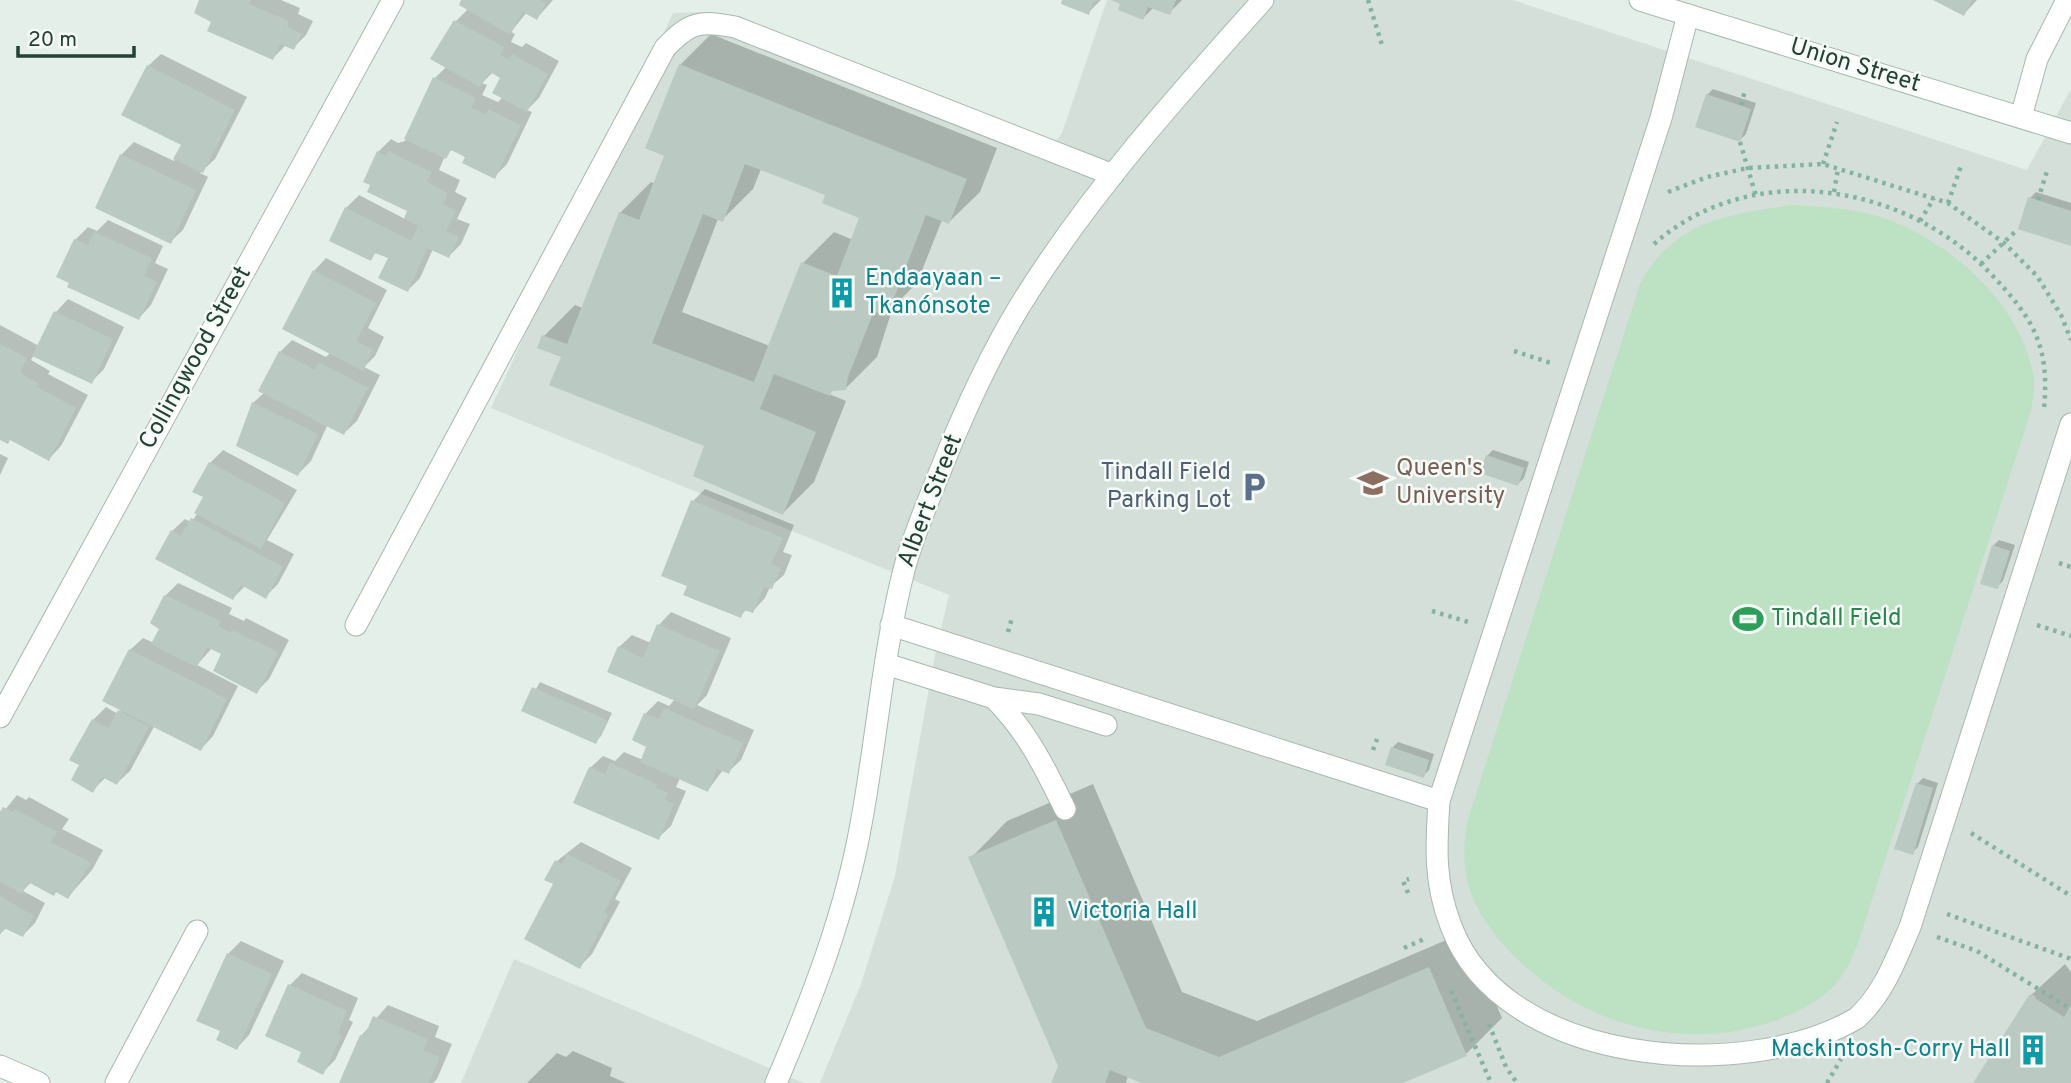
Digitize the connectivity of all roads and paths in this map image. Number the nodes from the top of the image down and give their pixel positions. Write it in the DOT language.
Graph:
graph roads {
  1 [pos="393,0"];
  2 [pos="1263,0"];
  3 [pos="1368,0"];
  4 [pos="1640,0"];
  5 [pos="2067,0"];
  6 [pos="1688,15"];
  7 [pos="1381,45"];
  8 [pos="1745,91"];
  9 [pos="1741,105"];
  10 [pos="2021,117"];
  11 [pos="1837,122"];
  12 [pos="2071,133"];
  13 [pos="1740,142"];
  14 [pos="1962,163"];
  15 [pos="1823,164"];
  16 [pos="1748,168"];
  17 [pos="1838,169"];
  18 [pos="2047,171"];
  19 [pos="1113,175"];
  20 [pos="1707,177"];
  21 [pos="1834,192"];
  22 [pos="1756,197"];
  23 [pos="1934,198"];
  24 [pos="2038,200"];
  25 [pos="1948,203"];
  26 [pos="1920,220"];
  27 [pos="2018,229"];
  28 [pos="2004,243"];
  29 [pos="1646,250"];
  30 [pos="1981,264"];
  31 [pos="2071,340"];
  32 [pos="1514,351"];
  33 [pos="1578,372"];
  34 [pos="2043,413"];
  35 [pos="2071,424"];
  36 [pos="356,625"];
  37 [pos="891,625"];
  38 [pos="886,664"];
  39 [pos="994,698"];
  40 [pos="0,717"];
  41 [pos="1106,725"];
  42 [pos="1439,801"];
  43 [pos="1065,809"];
  44 [pos="1945,817"];
  45 [pos="2071,896"];
  46 [pos="1917,904"];
  47 [pos="1910,927"];
  48 [pos="197,931"];
  49 [pos="1428,938"];
  50 [pos="1404,948"];
  51 [pos="2071,958"];
  52 [pos="1449,986"];
  53 [pos="2069,1008"];
  54 [pos="0,1066"];
  55 [pos="39,1083"];
  56 [pos="116,1083"];
  57 [pos="776,1083"];
  58 [pos="1492,1083"];
  1 -- 40 [label="street, Collingwood Street"];
  2 -- 19 [label="street, Albert Street"];
  3 -- 7 [label="path"];
  4 -- 6 [label="street, Union Street"];
  5 -- 10 [label="street"];
  6 -- 10 [label="street, Union Street"];
  6 -- 33 [label="street"];
  8 -- 9 [label="path"];
  10 -- 12 [label="street, Union Street"];
  11 -- 15 [label="path"];
  13 -- 16 [label="path"];
  14 -- 25 [label="path"];
  15 -- 16 [label="path"];
  15 -- 17 [label="path"];
  16 -- 20 [label="path"];
  16 -- 22 [label="path"];
  17 -- 21 [label="path"];
  17 -- 23 [label="path"];
  18 -- 24 [label="path"];
  19 -- 36 [label="street"];
  19 -- 37 [label="street, Albert Street"];
  21 -- 22 [label="path"];
  21 -- 26 [label="path"];
  22 -- 29 [label="path"];
  23 -- 25 [label="path"];
  23 -- 26 [label="path"];
  25 -- 28 [label="path"];
  26 -- 30 [label="path"];
  27 -- 28 [label="path"];
  28 -- 30 [label="path"];
  28 -- 31 [label="path"];
  30 -- 34 [label="path"];
  32 -- 33 [label="path"];
  33 -- 42 [label="street"];
  35 -- 44 [label="street"];
  37 -- 38 [label="street, Albert Street"];
  37 -- 42 [label="street"];
  38 -- 39 [label="street"];
  38 -- 57 [label="street, Albert Street"];
  39 -- 41 [label="street"];
  39 -- 43 [label="street"];
  42 -- 47 [label="street"];
  44 -- 45 [label="path"];
  44 -- 46 [label="street"];
  46 -- 47 [label="street"];
  46 -- 51 [label="path"];
  47 -- 53 [label="path"];
  48 -- 56 [label="street"];
  49 -- 50 [label="path"];
  52 -- 58 [label="path"];
  54 -- 55 [label="street"];
}
